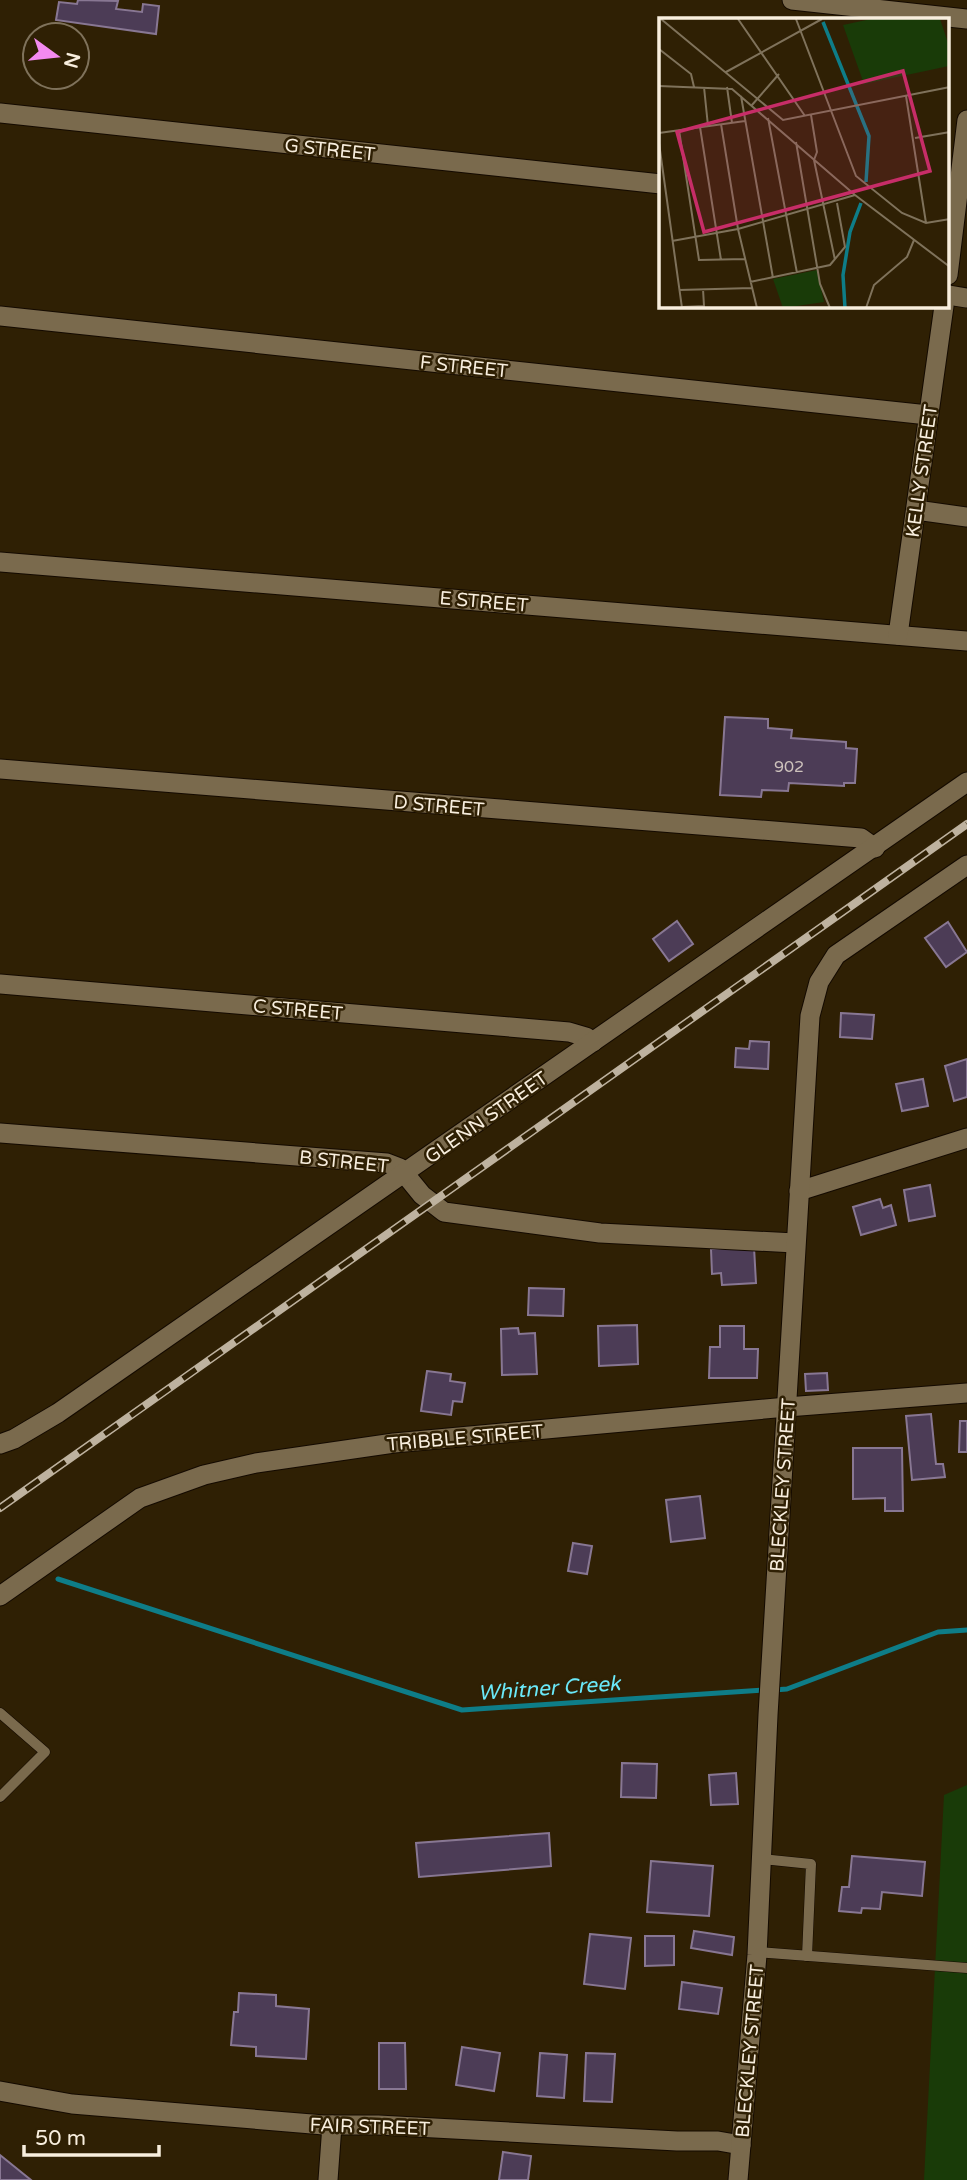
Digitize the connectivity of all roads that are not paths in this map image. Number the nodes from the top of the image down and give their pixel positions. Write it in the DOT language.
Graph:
graph roads {
  1 [pos="792,0"];
  2 [pos="967,19"];
  3 [pos="0,113"];
  4 [pos="967,120"];
  5 [pos="659,184"];
  6 [pos="951,216"];
  7 [pos="950,236"];
  8 [pos="944,308"];
  9 [pos="0,316"];
  10 [pos="928,415"];
  11 [pos="916,510"];
  12 [pos="967,517"];
  13 [pos="0,562"];
  14 [pos="898,635"];
  15 [pos="967,641"];
  16 [pos="0,769"];
  17 [pos="967,782"];
  18 [pos="875,848"];
  19 [pos="967,865"];
  20 [pos="0,984"];
  21 [pos="593,1042"];
  22 [pos="0,1133"];
  23 [pos="967,1138"];
  24 [pos="405,1173"];
  25 [pos="799,1191"];
  26 [pos="795,1243"];
  27 [pos="967,1394"];
  28 [pos="787,1407"];
  29 [pos="0,1444"];
  30 [pos="0,1596"];
  31 [pos="0,1713"];
  32 [pos="0,1797"];
  33 [pos="761,1859"];
  34 [pos="757,1952"];
  35 [pos="807,1956"];
  36 [pos="967,1968"];
  37 [pos="0,2091"];
  38 [pos="332,2125"];
  39 [pos="741,2145"];
  40 [pos="328,2180"];
  41 [pos="738,2180"];
  1 -- 2 [label="street"];
  3 -- 5 [label="street, G STREET"];
  4 -- 6 [label="street"];
  6 -- 7 [label="street"];
  8 -- 10 [label="street, KELLY STREET"];
  9 -- 10 [label="street, F STREET"];
  10 -- 11 [label="street, KELLY STREET"];
  11 -- 12 [label="street"];
  11 -- 14 [label="street, KELLY STREET"];
  13 -- 14 [label="street, E STREET"];
  14 -- 15 [label="street, E STREET"];
  16 -- 18 [label="street, D STREET"];
  17 -- 18 [label="street, GLENN STREET"];
  18 -- 21 [label="street, GLENN STREET"];
  19 -- 25 [label="street, BLECKLEY STREET"];
  20 -- 21 [label="street, C STREET"];
  21 -- 24 [label="street, GLENN STREET"];
  22 -- 24 [label="street, B STREET"];
  23 -- 25 [label="street"];
  24 -- 26 [label="street, B STREET"];
  24 -- 29 [label="street, GLENN STREET"];
  25 -- 26 [label="street, BLECKLEY STREET"];
  26 -- 28 [label="street, BLECKLEY STREET"];
  27 -- 28 [label="street, TRIBBLE STREET"];
  28 -- 30 [label="street, TRIBBLE STREET"];
  28 -- 33 [label="street, BLECKLEY STREET"];
  31 -- 32 [label="lane"];
  33 -- 34 [label="street, BLECKLEY STREET"];
  33 -- 35 [label="lane"];
  34 -- 35 [label="lane"];
  34 -- 39 [label="street, BLECKLEY STREET"];
  35 -- 36 [label="lane"];
  37 -- 38 [label="street, FAIR STREET"];
  38 -- 39 [label="street, FAIR STREET"];
  38 -- 40 [label="street"];
  39 -- 41 [label="street, BLECKLEY STREET"];
}
